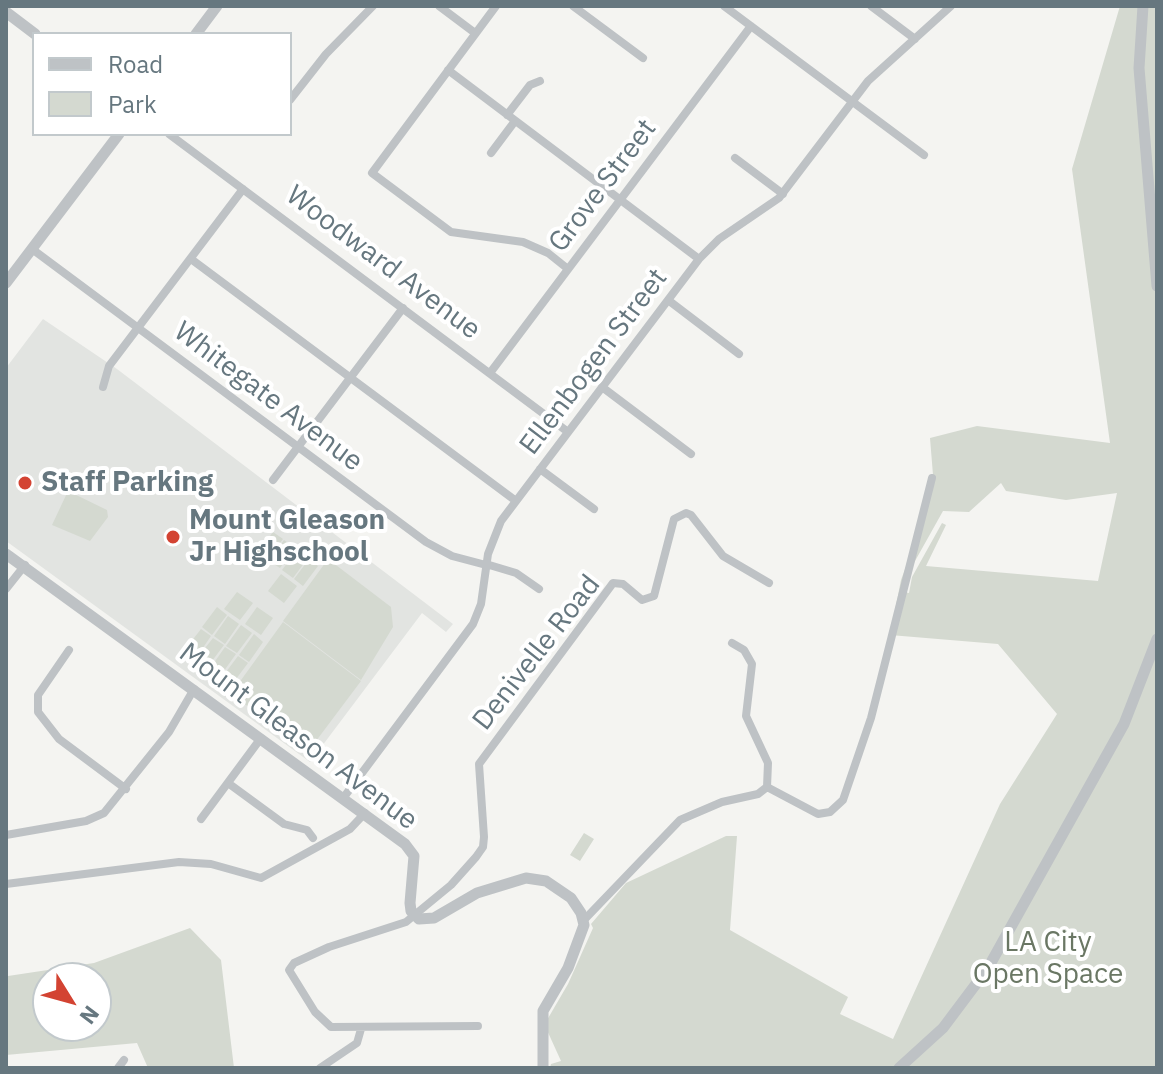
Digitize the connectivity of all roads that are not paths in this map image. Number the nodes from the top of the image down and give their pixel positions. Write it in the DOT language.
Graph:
graph roads {
  1 [pos="217,6"];
  2 [pos="373,6"];
  3 [pos="439,6"];
  4 [pos="496,6"];
  5 [pos="573,6"];
  6 [pos="724,6"];
  7 [pos="871,6"];
  8 [pos="951,6"];
  9 [pos="1143,6"];
  10 [pos="6,12"];
  11 [pos="751,26"];
  12 [pos="32,32"];
  13 [pos="198,32"];
  14 [pos="475,33"];
  15 [pos="915,39"];
  16 [pos="643,58"];
  17 [pos="448,70"];
  18 [pos="540,81"];
  19 [pos="292,98"];
  20 [pos="852,102"];
  21 [pos="511,118"];
  22 [pos="117,136"];
  23 [pos="172,136"];
  24 [pos="491,153"];
  25 [pos="924,155"];
  26 [pos="735,158"];
  27 [pos="243,189"];
  28 [pos="783,194"];
  29 [pos="621,199"];
  30 [pos="32,249"];
  31 [pos="191,259"];
  32 [pos="699,259"];
  33 [pos="568,269"];
  34 [pos="6,283"];
  35 [pos="1157,286"];
  36 [pos="668,300"];
  37 [pos="403,308"];
  38 [pos="138,328"];
  39 [pos="739,354"];
  40 [pos="490,373"];
  41 [pos="351,377"];
  42 [pos="103,387"];
  43 [pos="602,387"];
  44 [pos="568,432"];
  45 [pos="298,447"];
  46 [pos="691,454"];
  47 [pos="540,469"];
  48 [pos="932,478"];
  49 [pos="273,480"];
  50 [pos="516,501"];
  51 [pos="594,509"];
  52 [pos="6,554"];
  53 [pos="486,564"];
  54 [pos="25,565"];
  55 [pos="769,583"];
  56 [pos="6,589"];
  57 [pos="539,589"];
  58 [pos="1157,639"];
  59 [pos="732,643"];
  60 [pos="69,650"];
  61 [pos="194,689"];
  62 [pos="261,738"];
  63 [pos="228,783"];
  64 [pos="767,787"];
  65 [pos="126,789"];
  66 [pos="344,797"];
  67 [pos="365,813"];
  68 [pos="201,819"];
  69 [pos="6,835"];
  70 [pos="313,838"];
  71 [pos="6,884"];
  72 [pos="414,916"];
  73 [pos="584,920"];
  74 [pos="478,1026"];
  75 [pos="361,1029"];
  76 [pos="320,1068"];
  77 [pos="543,1068"];
  78 [pos="899,1068"];
  1 -- 13 [label="street"];
  2 -- 19 [label="street"];
  3 -- 14 [label="street"];
  4 -- 14 [label="street"];
  5 -- 16 [label="street"];
  6 -- 11 [label="street"];
  7 -- 15 [label="street"];
  8 -- 15 [label="street, Ellenbogen Street"];
  9 -- 35 [label="street"];
  10 -- 12 [label="street"];
  11 -- 20 [label="street"];
  11 -- 29 [label="street, Grove Street"];
  14 -- 17 [label="street"];
  15 -- 20 [label="street, Ellenbogen Street"];
  17 -- 21 [label="street"];
  17 -- 33 [label="street"];
  18 -- 21 [label="street"];
  20 -- 25 [label="street"];
  20 -- 28 [label="street, Ellenbogen Street"];
  21 -- 24 [label="street"];
  21 -- 29 [label="street"];
  22 -- 30 [label="street"];
  23 -- 27 [label="street, Woodward Avenue"];
  26 -- 28 [label="street"];
  27 -- 31 [label="street"];
  27 -- 37 [label="street, Woodward Avenue"];
  28 -- 32 [label="street, Ellenbogen Street"];
  29 -- 32 [label="street"];
  29 -- 33 [label="street, Grove Street"];
  30 -- 34 [label="street"];
  30 -- 38 [label="street, Whitegate Avenue"];
  31 -- 38 [label="street"];
  31 -- 41 [label="street"];
  32 -- 36 [label="street, Ellenbogen Street"];
  33 -- 40 [label="street, Grove Street"];
  36 -- 39 [label="street"];
  36 -- 43 [label="street, Ellenbogen Street"];
  37 -- 40 [label="street, Woodward Avenue"];
  37 -- 41 [label="street"];
  38 -- 42 [label="street"];
  38 -- 45 [label="street, Whitegate Avenue"];
  40 -- 44 [label="street, Woodward Avenue"];
  41 -- 45 [label="street"];
  41 -- 50 [label="street"];
  43 -- 44 [label="street, Ellenbogen Street"];
  43 -- 46 [label="street"];
  44 -- 47 [label="street, Ellenbogen Street"];
  45 -- 49 [label="street"];
  45 -- 53 [label="street, Whitegate Avenue"];
  47 -- 50 [label="street, Ellenbogen Street"];
  47 -- 51 [label="street"];
  48 -- 64 [label="street"];
  50 -- 53 [label="street, Ellenbogen Street"];
  52 -- 54 [label="street, Mount Gleason Avenue"];
  53 -- 57 [label="street, Whitegate Avenue"];
  53 -- 66 [label="street, Ellenbogen Street"];
  54 -- 56 [label="street"];
  54 -- 61 [label="street, Mount Gleason Avenue"];
  55 -- 72 [label="street, Denivelle Road"];
  58 -- 78 [label="street"];
  59 -- 64 [label="street"];
  60 -- 65 [label="street"];
  61 -- 62 [label="street, Mount Gleason Avenue"];
  61 -- 65 [label="street"];
  62 -- 63 [label="street"];
  62 -- 66 [label="street, Mount Gleason Avenue"];
  63 -- 68 [label="street"];
  63 -- 70 [label="street"];
  64 -- 73 [label="street"];
  65 -- 69 [label="street"];
  66 -- 67 [label="street, Mount Gleason Avenue"];
  67 -- 71 [label="street"];
  67 -- 72 [label="street, Mount Gleason Avenue"];
  72 -- 73 [label="street"];
  72 -- 75 [label="street"];
  73 -- 77 [label="street"];
  74 -- 75 [label="street"];
  75 -- 76 [label="street"];
}
